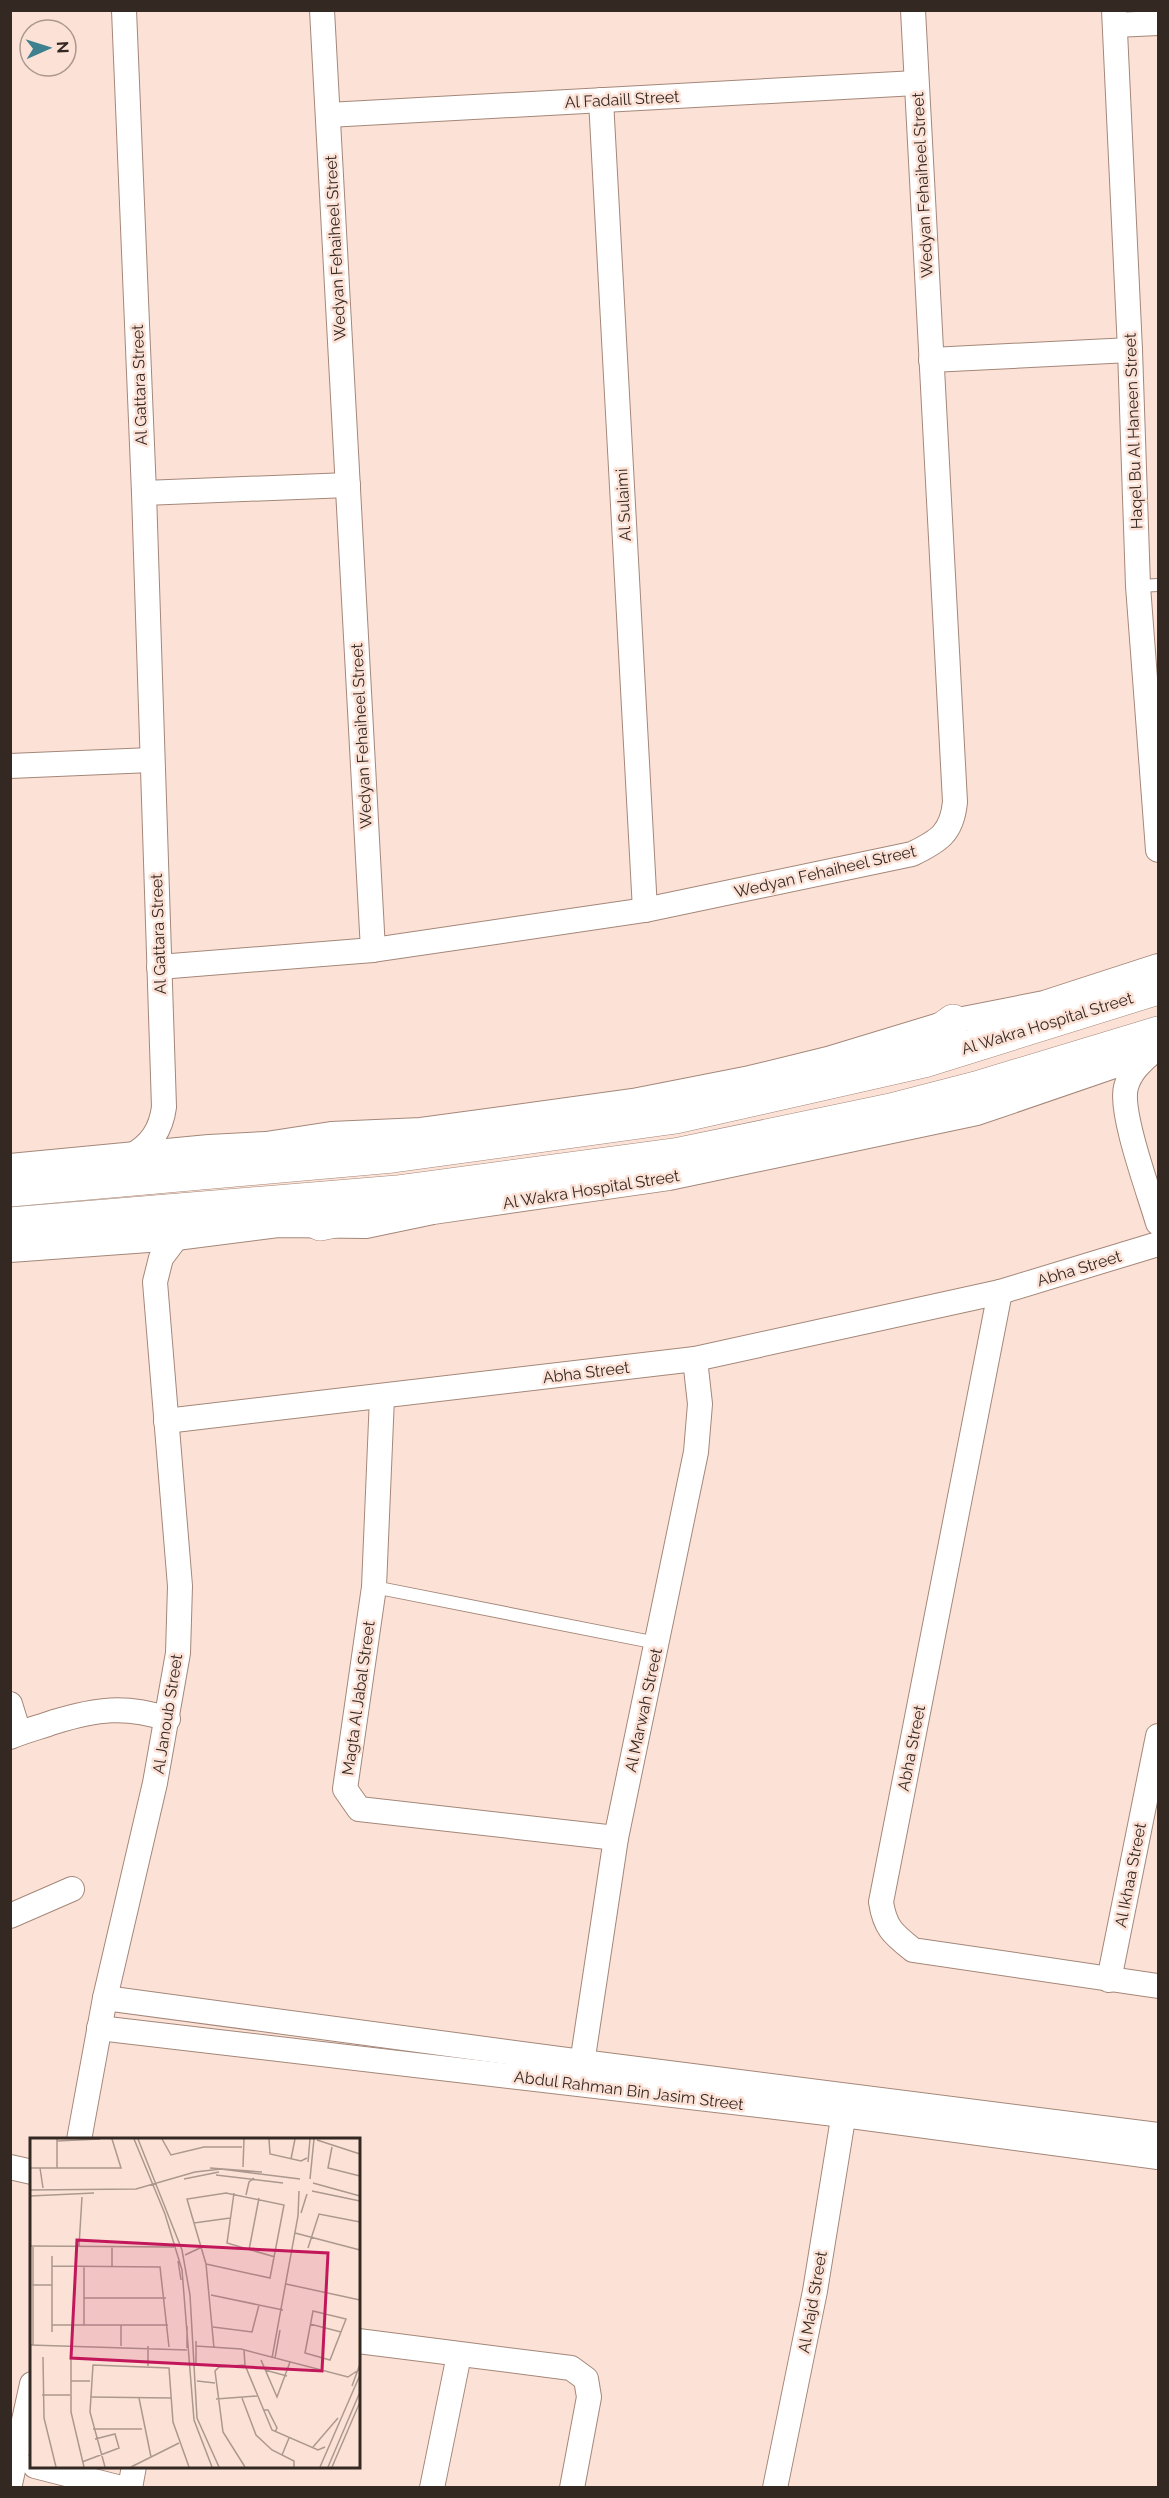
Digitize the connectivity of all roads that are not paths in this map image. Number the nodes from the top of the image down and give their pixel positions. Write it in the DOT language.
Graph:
graph roads {
  1 [pos="124,10"];
  2 [pos="322,10"];
  3 [pos="913,10"];
  4 [pos="1114,18"];
  5 [pos="1158,23"];
  6 [pos="916,83"];
  7 [pos="601,100"];
  8 [pos="328,115"];
  9 [pos="1130,350"];
  10 [pos="931,360"];
  11 [pos="348,485"];
  12 [pos="144,493"];
  13 [pos="1148,585"];
  14 [pos="151,760"];
  15 [pos="10,766"];
  16 [pos="1158,836"];
  17 [pos="645,910"];
  18 [pos="373,950"];
  19 [pos="159,967"];
  20 [pos="1157,971"];
  21 [pos="953,1021"];
  22 [pos="1156,1046"];
  23 [pos="883,1072"];
  24 [pos="1078,1078"];
  25 [pos="976,1088"];
  26 [pos="1031,1093"];
  27 [pos="164,1107"];
  28 [pos="1125,1109"];
  29 [pos="266,1144"];
  30 [pos="209,1147"];
  31 [pos="130,1156"];
  32 [pos="319,1163"];
  33 [pos="10,1166"];
  34 [pos="10,1190"];
  35 [pos="397,1192"];
  36 [pos="1158,1223"];
  37 [pos="10,1224"];
  38 [pos="320,1224"];
  39 [pos="176,1238"];
  40 [pos="125,1242"];
  41 [pos="1158,1244"];
  42 [pos="10,1250"];
  43 [pos="155,1282"];
  44 [pos="1000,1293"];
  45 [pos="695,1359"];
  46 [pos="382,1397"];
  47 [pos="166,1421"];
  48 [pos="374,1587"];
  49 [pos="657,1643"];
  50 [pos="10,1704"];
  51 [pos="168,1719"];
  52 [pos="15,1735"];
  53 [pos="1158,1736"];
  54 [pos="616,1838"];
  55 [pos="72,1889"];
  56 [pos="10,1916"];
  57 [pos="1109,1980"];
  58 [pos="1158,1986"];
  59 [pos="105,1998"];
  60 [pos="99,2028"];
  61 [pos="581,2073"];
  62 [pos="845,2105"];
  63 [pos="1158,2135"];
  64 [pos="79,2138"];
  65 [pos="1158,2157"];
  66 [pos="10,2168"];
  67 [pos="30,2172"];
  68 [pos="360,2341"];
  69 [pos="459,2355"];
  70 [pos="30,2404"];
  71 [pos="27,2433"];
  72 [pos="134,2468"];
  73 [pos="23,2470"];
  74 [pos="121,2487"];
  75 [pos="130,2487"];
  76 [pos="432,2487"];
  77 [pos="572,2487"];
  78 [pos="775,2487"];
  1 -- 12 [label="street, Al Gattara Street"];
  2 -- 8 [label="street, Wedyan Fehaiheel Street"];
  3 -- 6 [label="street, Wedyan Fehaiheel Street"];
  4 -- 5 [label="street"];
  4 -- 9 [label="street, Haqel Bu Al Haneen Street"];
  6 -- 7 [label="street, Al Fadaill Street"];
  6 -- 10 [label="street, Wedyan Fehaiheel Street"];
  7 -- 8 [label="street, Al Fadaill Street"];
  7 -- 17 [label="street, Al Sulaimi"];
  8 -- 11 [label="street, Wedyan Fehaiheel Street"];
  9 -- 10 [label="street"];
  9 -- 13 [label="street, Haqel Bu Al Haneen Street"];
  10 -- 17 [label="street, Wedyan Fehaiheel Street"];
  11 -- 12 [label="street"];
  11 -- 18 [label="street, Wedyan Fehaiheel Street"];
  12 -- 14 [label="street, Al Gattara Street"];
  13 -- 16 [label="street, Haqel Bu Al Haneen Street"];
  14 -- 15 [label="street"];
  14 -- 19 [label="street, Al Gattara Street"];
  17 -- 18 [label="street, Wedyan Fehaiheel Street"];
  18 -- 19 [label="street, Wedyan Fehaiheel Street"];
  19 -- 27 [label="street, Al Gattara Street"];
  20 -- 21 [label="street, Al Wakra Hospital Street"];
  20 -- 23 [label="street, Al Wakra Hospital Street"];
  21 -- 23 [label="street"];
  21 -- 29 [label="street, Al Wakra Hospital Street"];
  22 -- 24 [label="street, Al Wakra Hospital Street"];
  22 -- 25 [label="street, Al Wakra Hospital Street"];
  22 -- 28 [label="street"];
  23 -- 32 [label="street, Al Wakra Hospital Street"];
  24 -- 26 [label="street, Al Wakra Hospital Street"];
  24 -- 28 [label="street"];
  25 -- 26 [label="street"];
  25 -- 35 [label="street, Al Wakra Hospital Street"];
  26 -- 38 [label="street, Al Wakra Hospital Street"];
  27 -- 30 [label="street"];
  27 -- 31 [label="street, Al Gattara Street"];
  28 -- 36 [label="street"];
  29 -- 30 [label="street, Al Wakra Hospital Street"];
  29 -- 32 [label="street"];
  30 -- 31 [label="street, Al Wakra Hospital Street"];
  31 -- 33 [label="street, Al Wakra Hospital Street"];
  32 -- 34 [label="street, Al Wakra Hospital Street"];
  35 -- 37 [label="street, Al Wakra Hospital Street"];
  35 -- 38 [label="street"];
  38 -- 39 [label="street, Al Wakra Hospital Street"];
  39 -- 40 [label="street, Al Wakra Hospital Street"];
  39 -- 43 [label="street, Al Janoub Street"];
  40 -- 42 [label="street, Al Wakra Hospital Street"];
  40 -- 43 [label="street, Al Janoub Street"];
  41 -- 44 [label="street, Abha Street"];
  43 -- 47 [label="street, Al Janoub Street"];
  44 -- 45 [label="street, Abha Street"];
  44 -- 57 [label="street, Abha Street"];
  45 -- 46 [label="street, Abha Street"];
  45 -- 49 [label="street, Al Marwah Street"];
  46 -- 47 [label="street, Abha Street"];
  46 -- 48 [label="street, Magta Al Jabal Street"];
  47 -- 51 [label="street, Al Janoub Street"];
  48 -- 49 [label="lane"];
  48 -- 54 [label="street, Magta Al Jabal Street"];
  49 -- 54 [label="street, Al Marwah Street"];
  50 -- 52 [label="street"];
  51 -- 52 [label="street"];
  51 -- 59 [label="street, Al Janoub Street"];
  53 -- 57 [label="street, Al Ikhaa Street"];
  54 -- 61 [label="street, Al Marwah Street"];
  55 -- 56 [label="street"];
  57 -- 58 [label="street, Abha Street"];
  59 -- 60 [label="street, Al Janoub Street"];
  59 -- 61 [label="street, Abdul Rahman Bin Jasim Street"];
  60 -- 61 [label="street, Abdul Rahman Bin Jasim Street"];
  60 -- 64 [label="street, Al Janoub Street"];
  61 -- 62 [label="street, Abdul Rahman Bin Jasim Street"];
  62 -- 63 [label="street, Abdul Rahman Bin Jasim Street"];
  62 -- 65 [label="street, Abdul Rahman Bin Jasim Street"];
  62 -- 78 [label="street, Al Majd Street"];
  66 -- 67 [label="street"];
  68 -- 69 [label="street"];
  69 -- 76 [label="street"];
  69 -- 77 [label="street"];
  70 -- 71 [label="street"];
  71 -- 73 [label="street"];
  72 -- 75 [label="street"];
  73 -- 74 [label="street"];
}
